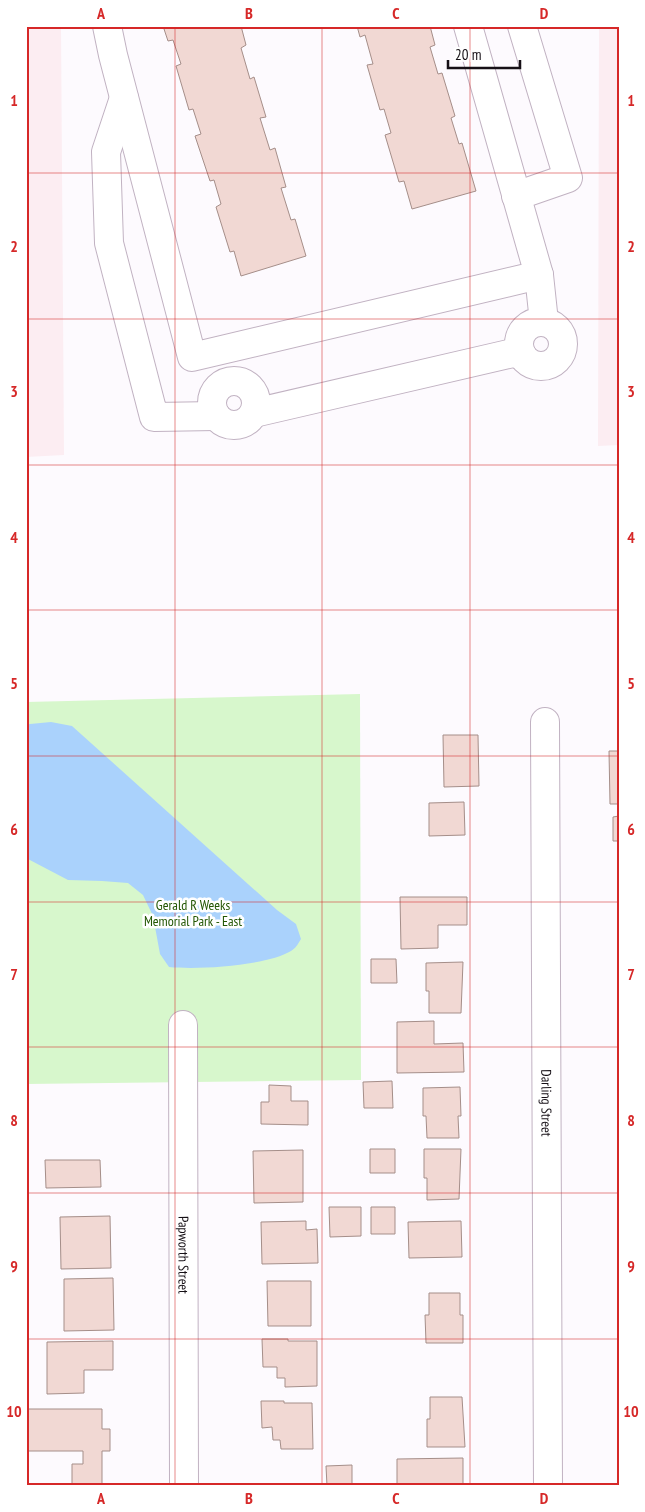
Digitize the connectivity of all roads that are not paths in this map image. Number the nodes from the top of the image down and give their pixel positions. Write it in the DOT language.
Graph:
graph roads {
  1 [pos="108,26"];
  2 [pos="468,26"];
  3 [pos="522,26"];
  4 [pos="124,98"];
  5 [pos="516,196"];
  6 [pos="539,275"];
  7 [pos="192,357"];
  8 [pos="215,405"];
  9 [pos="254,413"];
  10 [pos="545,722"];
  11 [pos="183,1025"];
  12 [pos="184,1486"];
  13 [pos="548,1486"];
  1 -- 4 [label="street"];
  2 -- 5 [label="street"];
  3 -- 5 [label="street"];
  4 -- 7 [label="street"];
  4 -- 8 [label="street"];
  5 -- 6 [label="street"];
  6 -- 7 [label="street"];
  6 -- 9 [label="street"];
  7 -- 8 [label="street"];
  8 -- 9 [label="street"];
  8 -- 9 [label="street"];
  10 -- 13 [label="street, Darling Street"];
  11 -- 12 [label="street, Papworth Street"];
}
